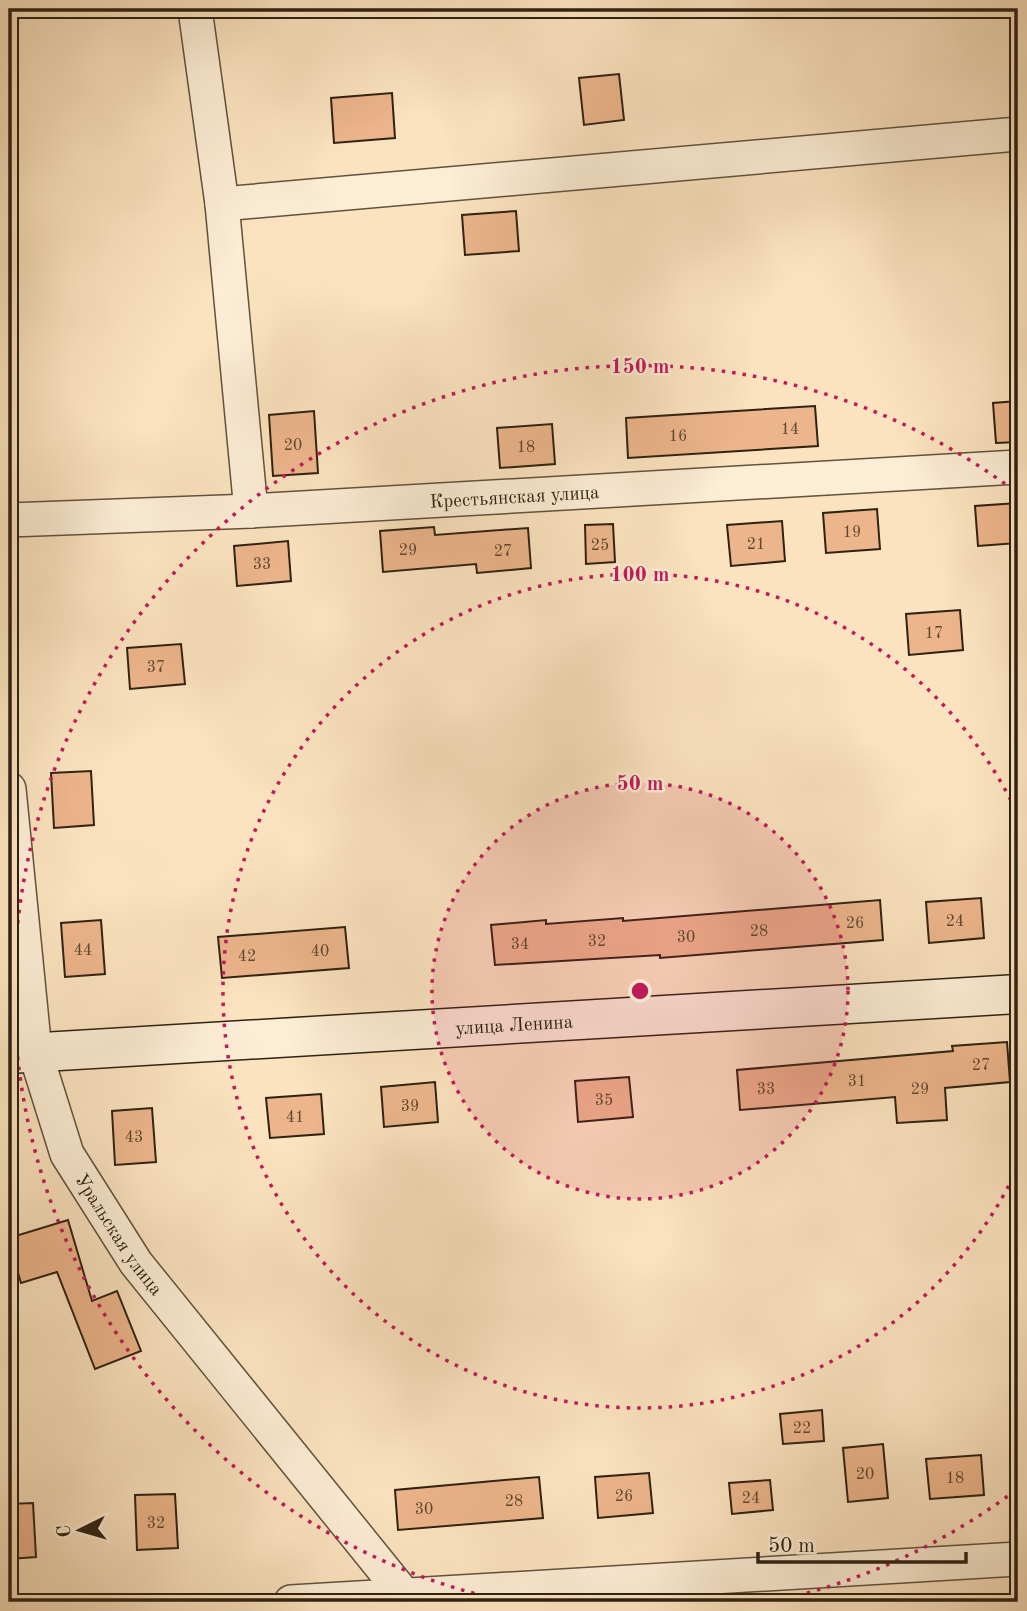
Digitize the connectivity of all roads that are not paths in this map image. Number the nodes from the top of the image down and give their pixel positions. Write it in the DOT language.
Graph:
graph roads {
  1 [pos="195,9"];
  2 [pos="1018,134"];
  3 [pos="222,204"];
  4 [pos="1018,467"];
  5 [pos="251,511"];
  6 [pos="9,520"];
  7 [pos="9,789"];
  8 [pos="1018,994"];
  9 [pos="22,1053"];
  10 [pos="1018,1559"];
  11 [pos="408,1600"];
  12 [pos="291,1602"];
  1 -- 3 [label="street"];
  2 -- 3 [label="street"];
  3 -- 5 [label="street"];
  4 -- 5 [label="street, Крестьянская улица"];
  5 -- 6 [label="street, Крестьянская улица"];
  7 -- 9 [label="street, Уральская улица"];
  8 -- 9 [label="main road, улица Ленина"];
  9 -- 11 [label="street, Уральская улица"];
  10 -- 11 [label="street"];
  11 -- 12 [label="street"];
}
